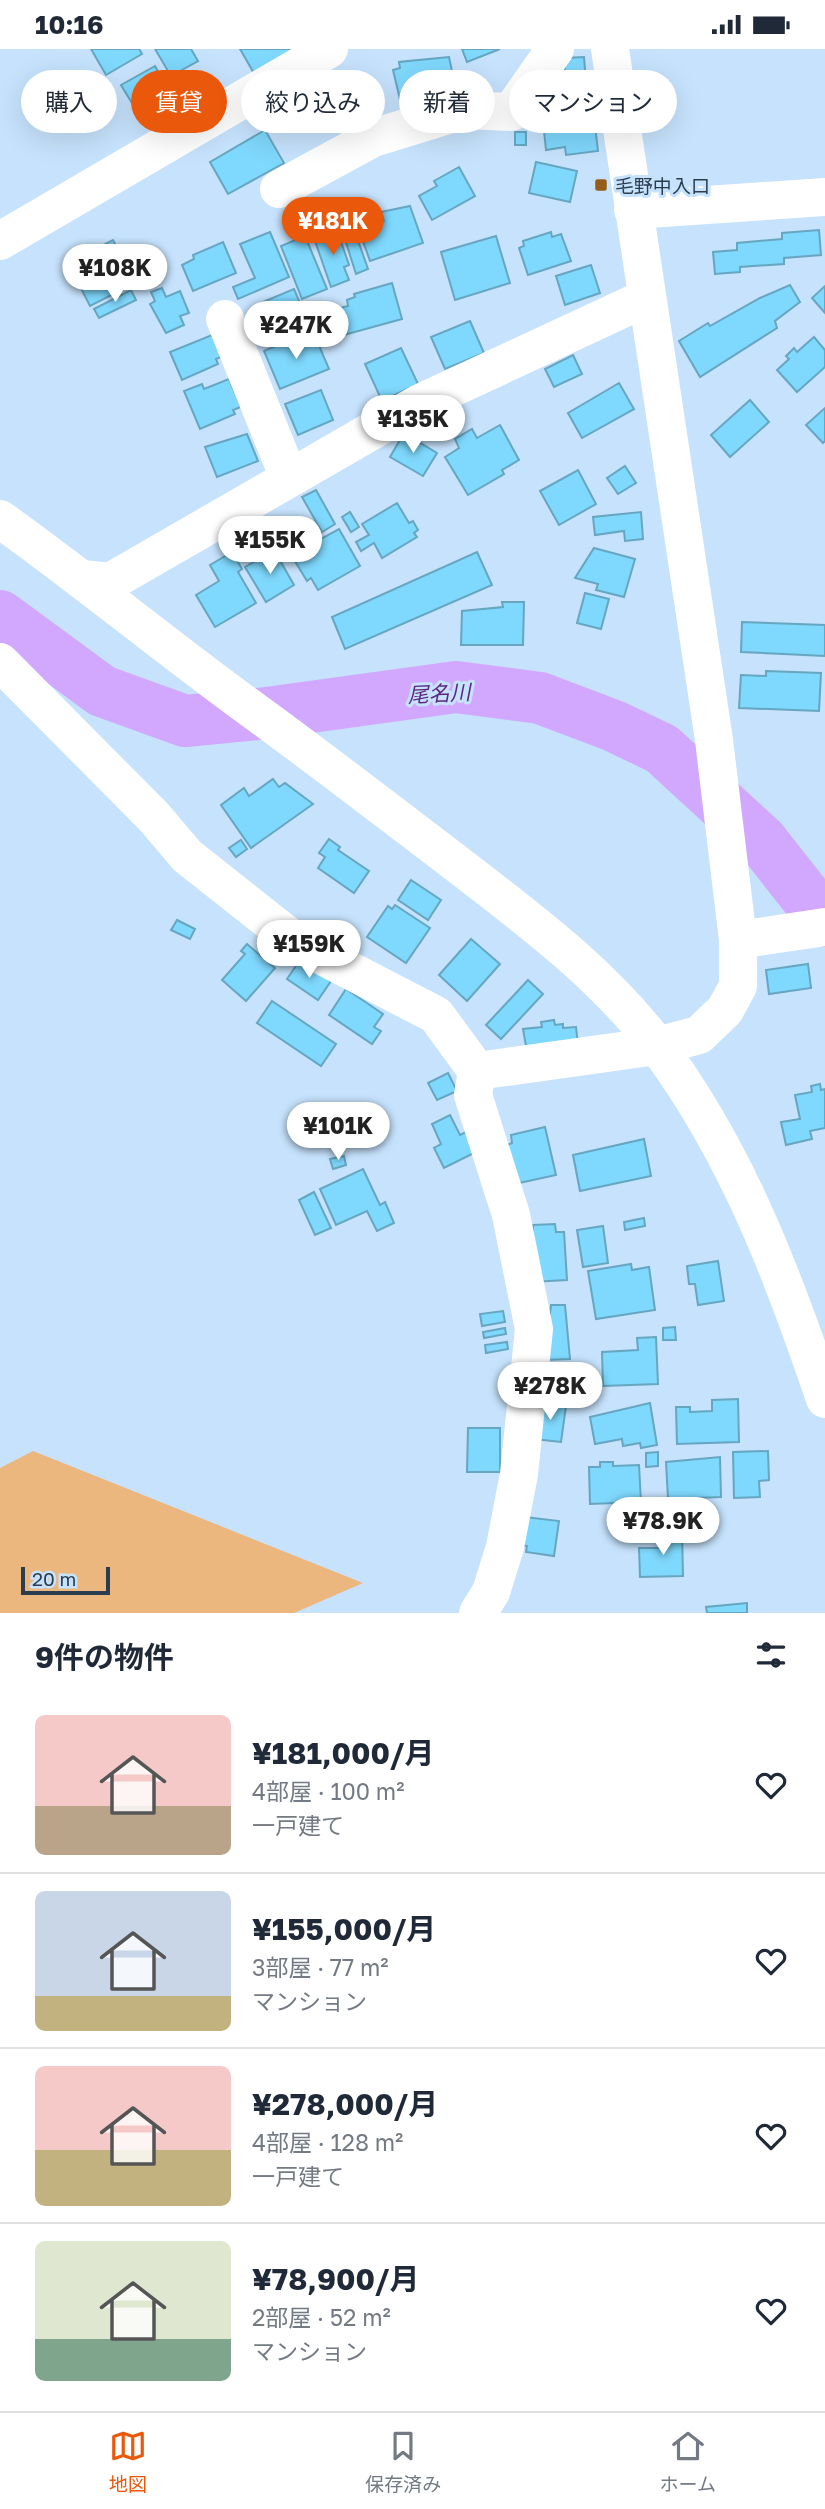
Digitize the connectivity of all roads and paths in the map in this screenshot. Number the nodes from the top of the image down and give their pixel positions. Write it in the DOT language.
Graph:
graph roads {
  1 [pos="329,49"];
  2 [pos="555,49"];
  3 [pos="610,49"];
  4 [pos="279,189"];
  5 [pos="825,198"];
  6 [pos="633,210"];
  7 [pos="0,241"];
  8 [pos="646,298"];
  9 [pos="225,319"];
  10 [pos="289,478"];
  11 [pos="0,519"];
  12 [pos="83,579"];
  13 [pos="0,662"];
  14 [pos="825,927"];
  15 [pos="738,940"];
  16 [pos="657,1046"];
  17 [pos="477,1071"];
  18 [pos="825,1399"];
  19 [pos="478,1613"];
  1 -- 7 [label="street"];
  2 -- 4 [label="street"];
  3 -- 6 [label="street"];
  5 -- 6 [label="street"];
  6 -- 8 [label="street"];
  8 -- 10 [label="street"];
  8 -- 15 [label="street"];
  9 -- 10 [label="street"];
  10 -- 12 [label="street"];
  11 -- 12 [label="street"];
  12 -- 16 [label="street"];
  13 -- 17 [label="street"];
  14 -- 15 [label="street"];
  15 -- 16 [label="street"];
  16 -- 17 [label="street"];
  16 -- 18 [label="street"];
  17 -- 19 [label="street"];
}
